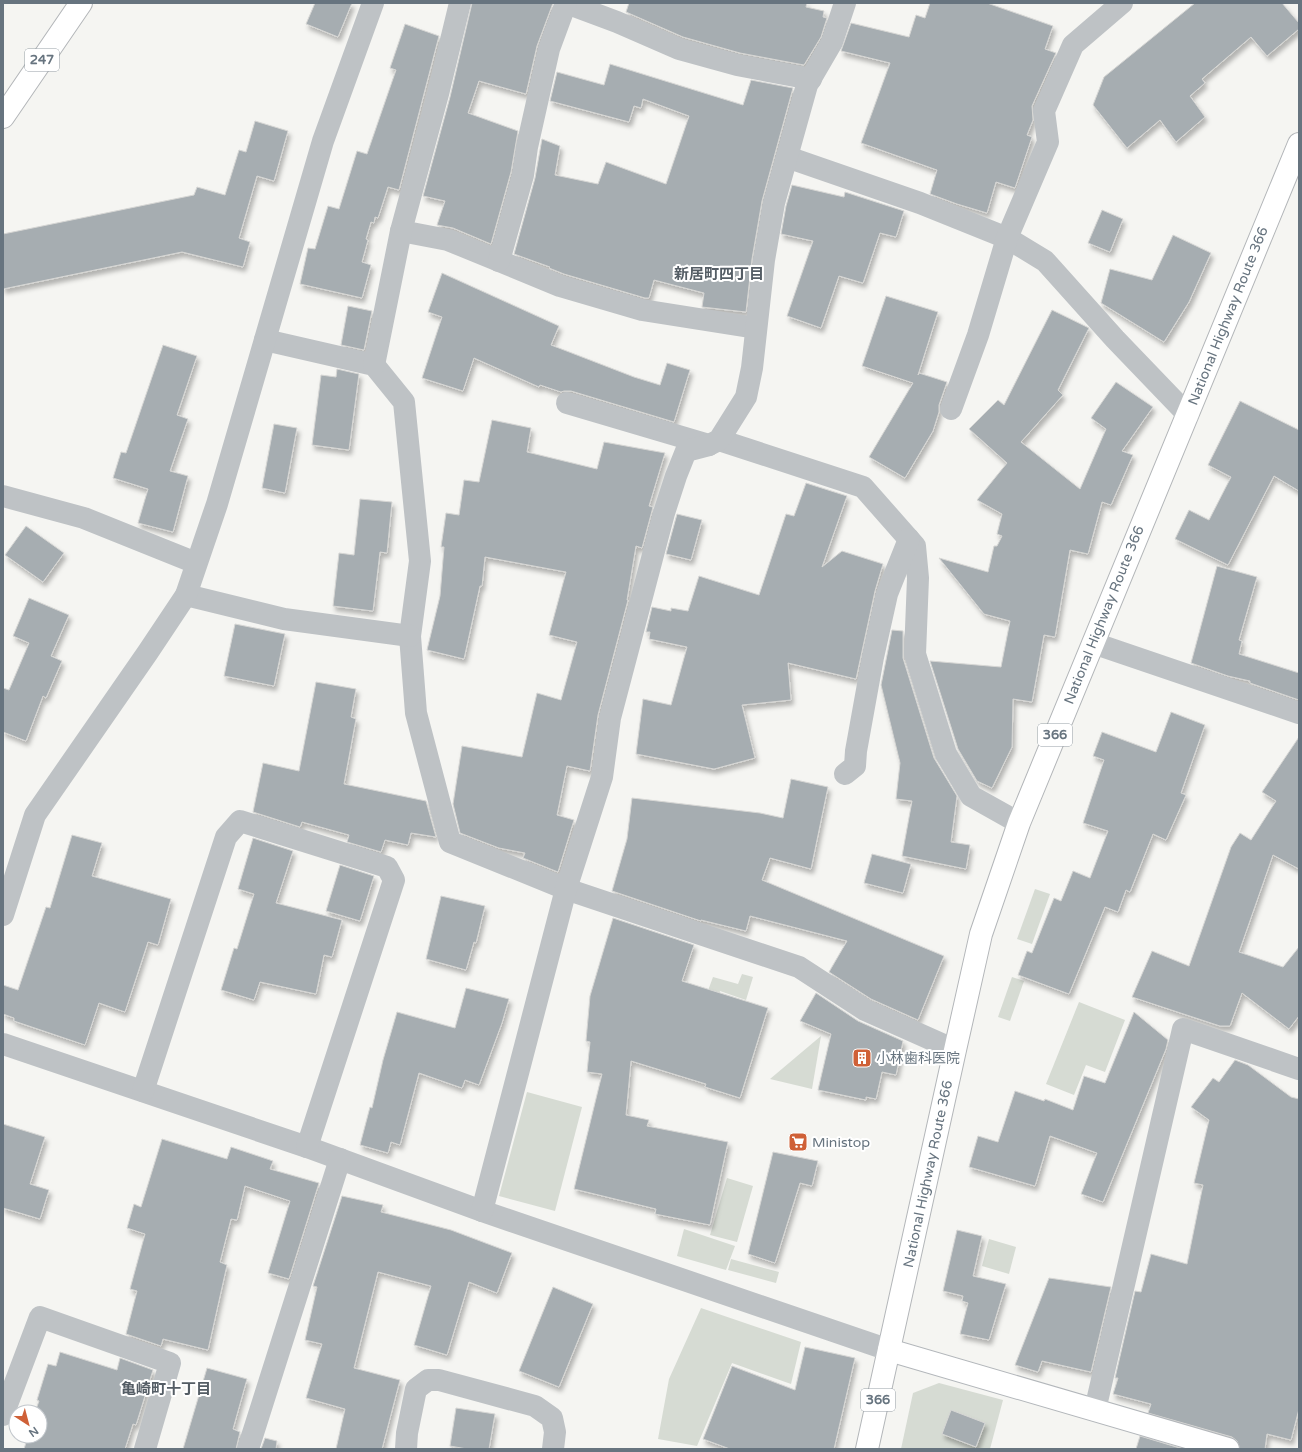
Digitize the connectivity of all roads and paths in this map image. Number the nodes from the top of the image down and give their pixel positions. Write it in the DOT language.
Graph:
graph roads {
  1 [pos="81,3"];
  2 [pos="373,3"];
  3 [pos="460,3"];
  4 [pos="566,3"];
  5 [pos="844,3"];
  6 [pos="1122,3"];
  7 [pos="811,79"];
  8 [pos="3,117"];
  9 [pos="1299,144"];
  10 [pos="786,157"];
  11 [pos="400,231"];
  12 [pos="1007,238"];
  13 [pos="499,261"];
  14 [pos="756,328"];
  15 [pos="265,340"];
  16 [pos="374,365"];
  17 [pos="568,403"];
  18 [pos="951,409"];
  19 [pos="1188,415"];
  20 [pos="714,443"];
  21 [pos="3,496"];
  22 [pos="909,539"];
  23 [pos="196,563"];
  24 [pos="186,595"];
  25 [pos="410,636"];
  26 [pos="1093,643"];
  27 [pos="1299,714"];
  28 [pos="845,774"];
  29 [pos="1019,823"];
  30 [pos="566,888"];
  31 [pos="3,915"];
  32 [pos="3,1044"];
  33 [pos="955,1050"];
  34 [pos="1299,1069"];
  35 [pos="143,1091"];
  36 [pos="307,1147"];
  37 [pos="340,1159"];
  38 [pos="482,1211"];
  39 [pos="889,1350"];
  40 [pos="1095,1410"];
  41 [pos="3,1415"];
  42 [pos="1217,1448"];
  43 [pos="144,1449"];
  44 [pos="248,1449"];
  45 [pos="406,1449"];
  46 [pos="553,1449"];
  47 [pos="867,1449"];
  1 -- 8 [label="main road, 247"];
  2 -- 15 [label="street"];
  3 -- 11 [label="street"];
  4 -- 7 [label="street"];
  4 -- 13 [label="street"];
  5 -- 7 [label="street"];
  6 -- 12 [label="street"];
  7 -- 10 [label="street"];
  9 -- 19 [label="main road, National Highway Route 366 / 366"];
  10 -- 12 [label="street"];
  10 -- 14 [label="street"];
  11 -- 13 [label="street"];
  11 -- 16 [label="street"];
  12 -- 18 [label="street"];
  12 -- 19 [label="street"];
  13 -- 14 [label="street"];
  14 -- 20 [label="street"];
  15 -- 16 [label="street"];
  15 -- 23 [label="street"];
  16 -- 25 [label="street"];
  17 -- 20 [label="street"];
  19 -- 26 [label="main road, National Highway Route 366 / 366"];
  20 -- 22 [label="street"];
  20 -- 30 [label="street"];
  21 -- 23 [label="street"];
  22 -- 28 [label="street"];
  22 -- 29 [label="street"];
  23 -- 24 [label="street"];
  24 -- 25 [label="street"];
  24 -- 31 [label="street"];
  25 -- 30 [label="street"];
  26 -- 27 [label="street"];
  26 -- 29 [label="main road, National Highway Route 366 / 366"];
  29 -- 33 [label="main road, National Highway Route 366 / 366"];
  30 -- 33 [label="street"];
  30 -- 38 [label="street"];
  32 -- 35 [label="street"];
  33 -- 39 [label="main road, National Highway Route 366 / 366"];
  34 -- 40 [label="street"];
  35 -- 36 [label="street"];
  35 -- 36 [label="street"];
  36 -- 37 [label="street"];
  37 -- 38 [label="street"];
  37 -- 44 [label="street"];
  38 -- 39 [label="street"];
  39 -- 40 [label="main road"];
  39 -- 47 [label="main road, National Highway Route 366 / 366"];
  40 -- 42 [label="main road"];
  41 -- 43 [label="street"];
  45 -- 46 [label="street"];
}
